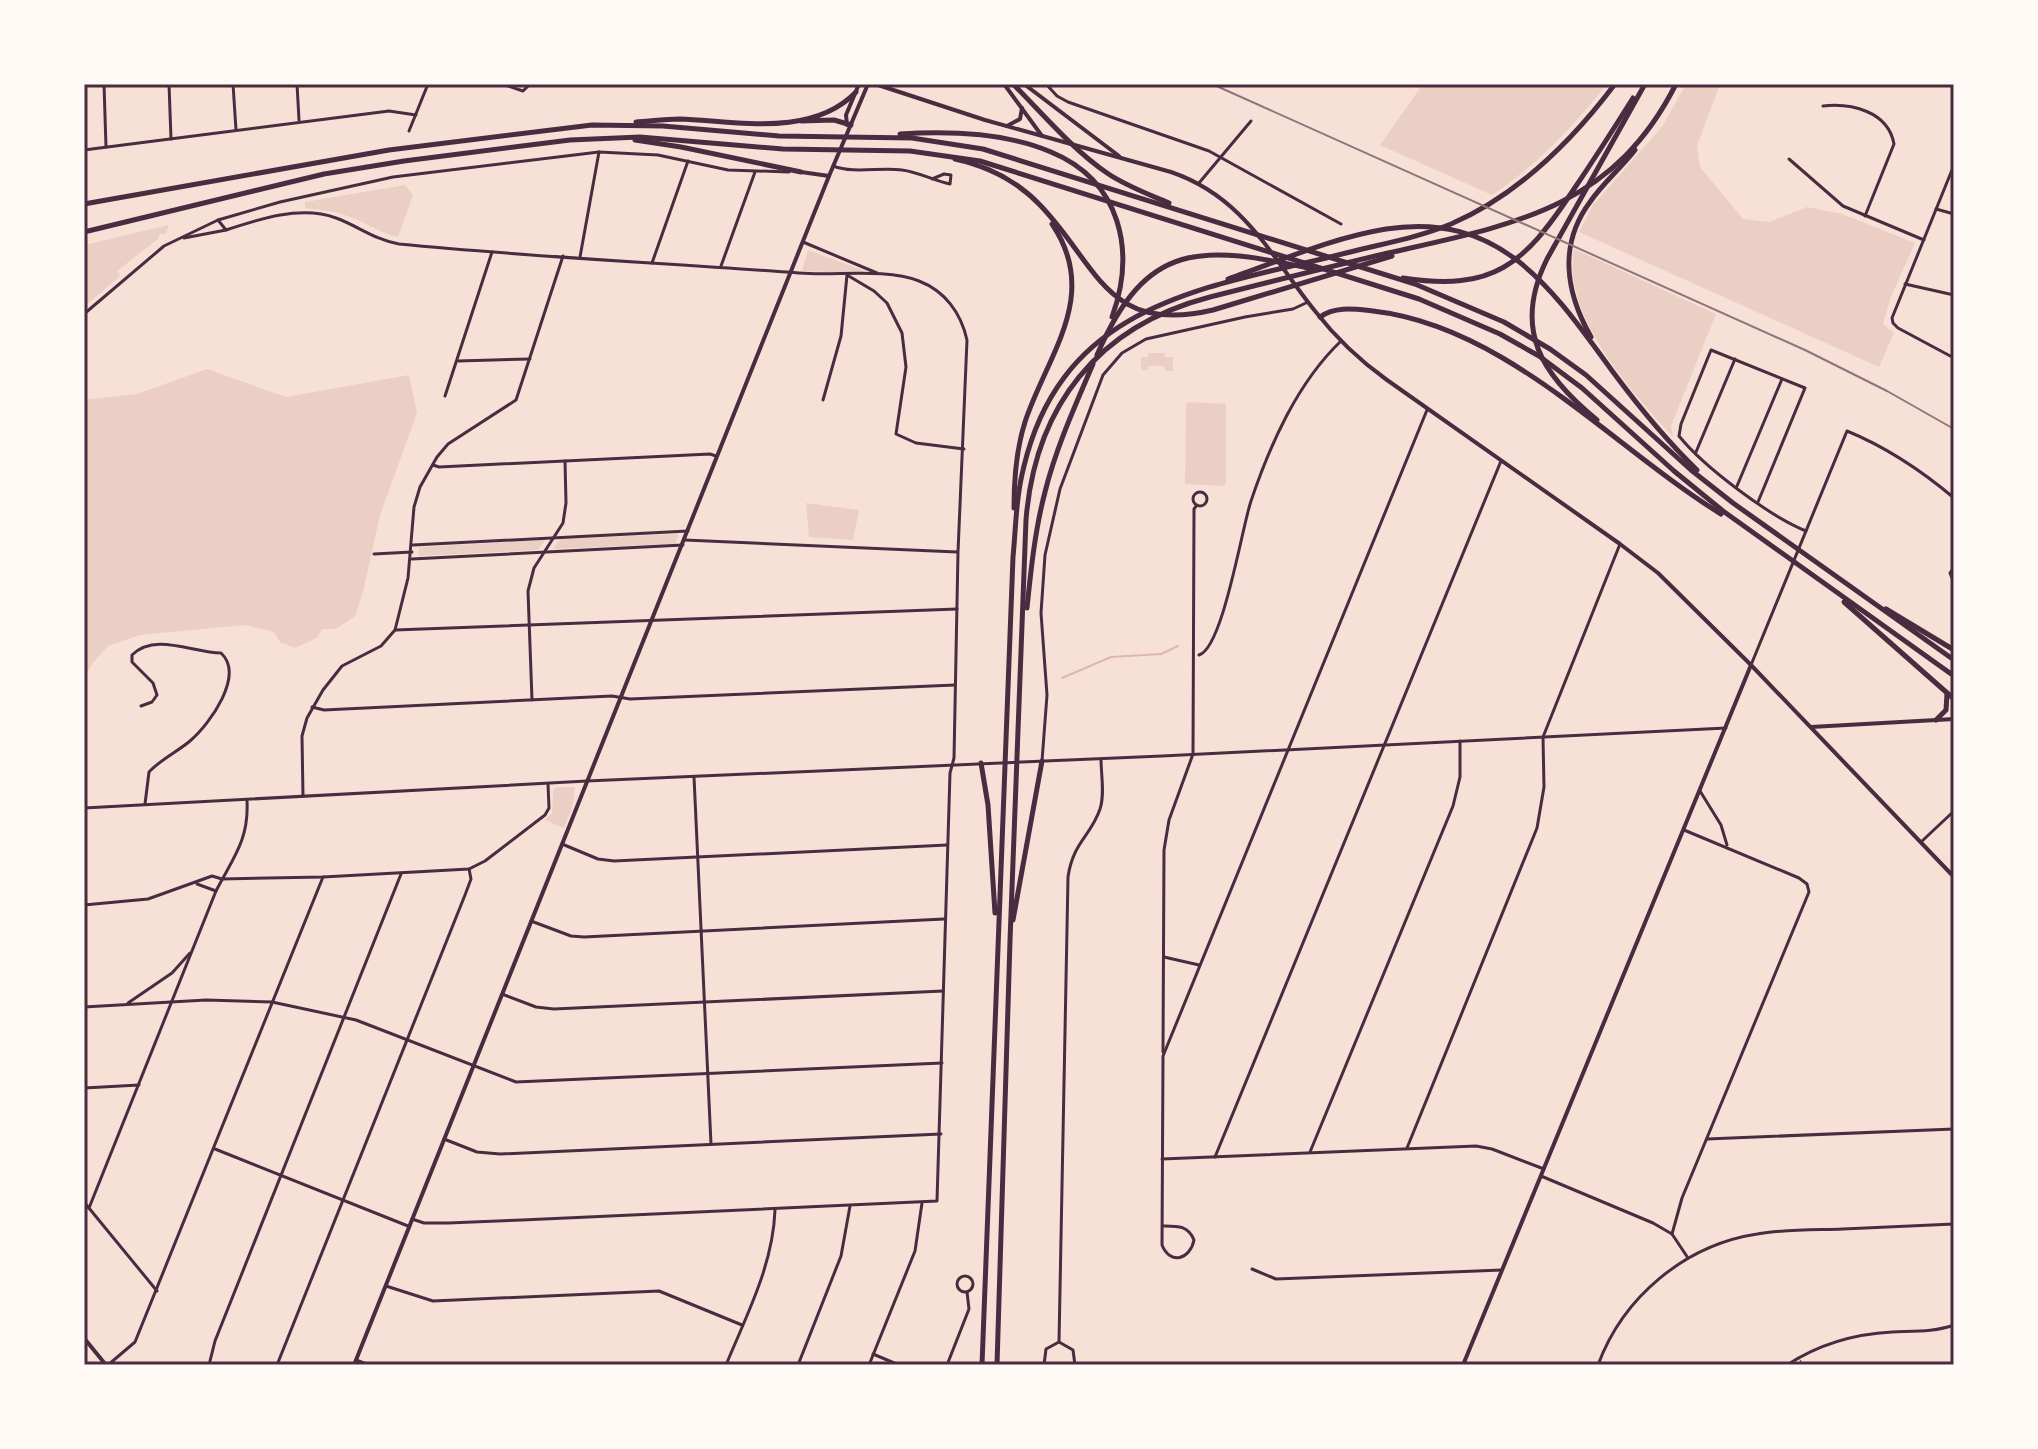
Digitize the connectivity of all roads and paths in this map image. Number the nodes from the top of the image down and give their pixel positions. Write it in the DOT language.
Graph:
graph roads {
  1 [pos="104,84"];
  2 [pos="169,84"];
  3 [pos="233,84"];
  4 [pos="297,84"];
  5 [pos="428,84"];
  6 [pos="502,84"];
  7 [pos="530,84"];
  8 [pos="859,84"];
  9 [pos="868,84"];
  10 [pos="875,84"];
  11 [pos="1004,84"];
  12 [pos="1013,84"];
  13 [pos="1024,84"];
  14 [pos="1046,84"];
  15 [pos="1615,84"];
  16 [pos="1644,84"];
  17 [pos="1676,84"];
  18 [pos="856,92"];
  19 [pos="1021,105"];
  20 [pos="1823,106"];
  21 [pos="416,115"];
  22 [pos="1251,121"];
  23 [pos="299,122"];
  24 [pos="778,123"];
  25 [pos="1653,123"];
  26 [pos="592,125"];
  27 [pos="848,125"];
  28 [pos="1006,126"];
  29 [pos="236,130"];
  30 [pos="409,131"];
  31 [pos="1042,136"];
  32 [pos="614,137"];
  33 [pos="867,137"];
  34 [pos="171,139"];
  35 [pos="106,147"];
  36 [pos="84,150"];
  37 [pos="599,152"];
  38 [pos="919,152"];
  39 [pos="1220,157"];
  40 [pos="1124,159"];
  41 [pos="1789,159"];
  42 [pos="688,161"];
  43 [pos="833,165"];
  44 [pos="1954,165"];
  45 [pos="755,172"];
  46 [pos="801,172"];
  47 [pos="829,176"];
  48 [pos="932,179"];
  49 [pos="1199,183"];
  50 [pos="84,204"];
  51 [pos="1936,209"];
  52 [pos="1044,210"];
  53 [pos="1954,214"];
  54 [pos="1195,215"];
  55 [pos="1865,216"];
  56 [pos="218,220"];
  57 [pos="1341,224"];
  58 [pos="226,230"];
  59 [pos="84,232"];
  60 [pos="176,240"];
  61 [pos="1924,240"];
  62 [pos="1442,241"];
  63 [pos="802,242"];
  64 [pos="492,252"];
  65 [pos="563,256"];
  66 [pos="580,257"];
  67 [pos="652,263"];
  68 [pos="721,267"];
  69 [pos="790,272"];
  70 [pos="1384,274"];
  71 [pos="847,275"];
  72 [pos="880,275"];
  73 [pos="1358,279"];
  74 [pos="1905,284"];
  75 [pos="1193,292"];
  76 [pos="1954,295"];
  77 [pos="1308,302"];
  78 [pos="84,314"];
  79 [pos="1320,317"];
  80 [pos="1106,334"];
  81 [pos="1341,341"];
  82 [pos="1954,358"];
  83 [pos="530,359"];
  84 [pos="1603,359"];
  85 [pos="1735,359"];
  86 [pos="456,361"];
  87 [pos="1782,379"];
  88 [pos="445,396"];
  89 [pos="823,400"];
  90 [pos="1427,408"];
  91 [pos="1627,445"];
  92 [pos="964,449"];
  93 [pos="1695,453"];
  94 [pos="718,457"];
  95 [pos="565,461"];
  96 [pos="1501,461"];
  97 [pos="433,465"];
  98 [pos="1737,487"];
  99 [pos="1954,498"];
  100 [pos="1758,502"];
  101 [pos="1733,503"];
  102 [pos="1197,505"];
  103 [pos="688,531"];
  104 [pos="1751,532"];
  105 [pos="1806,533"];
  106 [pos="555,537"];
  107 [pos="684,543"];
  108 [pos="1620,544"];
  109 [pos="413,545"];
  110 [pos="412,552"];
  111 [pos="958,552"];
  112 [pos="545,553"];
  113 [pos="374,554"];
  114 [pos="1013,557"];
  115 [pos="412,559"];
  116 [pos="1954,567"];
  117 [pos="1954,583"];
  118 [pos="1824,584"];
  119 [pos="1848,586"];
  120 [pos="957,609"];
  121 [pos="653,621"];
  122 [pos="528,626"];
  123 [pos="395,630"];
  124 [pos="1022,645"];
  125 [pos="1954,650"];
  126 [pos="1199,655"];
  127 [pos="1954,660"];
  128 [pos="1751,665"];
  129 [pos="1954,676"];
  130 [pos="955,685"];
  131 [pos="1947,693"];
  132 [pos="621,698"];
  133 [pos="1954,699"];
  134 [pos="532,700"];
  135 [pos="141,706"];
  136 [pos="312,707"];
  137 [pos="1954,719"];
  138 [pos="1936,720"];
  139 [pos="1811,727"];
  140 [pos="1726,728"];
  141 [pos="1543,737"];
  142 [pos="1460,741"];
  143 [pos="1383,745"];
  144 [pos="1288,749"];
  145 [pos="1193,754"];
  146 [pos="1101,759"];
  147 [pos="1042,761"];
  148 [pos="981,763"];
  149 [pos="952,765"];
  150 [pos="694,777"];
  151 [pos="587,781"];
  152 [pos="548,783"];
  153 [pos="1700,791"];
  154 [pos="303,796"];
  155 [pos="247,801"];
  156 [pos="145,805"];
  157 [pos="84,808"];
  158 [pos="1954,811"];
  159 [pos="1684,830"];
  160 [pos="1921,842"];
  161 [pos="562,844"];
  162 [pos="947,845"];
  163 [pos="1726,846"];
  164 [pos="697,856"];
  165 [pos="469,869"];
  166 [pos="401,874"];
  167 [pos="323,877"];
  168 [pos="1954,877"];
  169 [pos="222,879"];
  170 [pos="197,884"];
  171 [pos="216,891"];
  172 [pos="84,905"];
  173 [pos="946,919"];
  174 [pos="531,921"];
  175 [pos="700,931"];
  176 [pos="997,940"];
  177 [pos="1010,941"];
  178 [pos="192,950"];
  179 [pos="1164,957"];
  180 [pos="1199,965"];
  181 [pos="944,991"];
  182 [pos="502,994"];
  183 [pos="172,1002"];
  184 [pos="272,1002"];
  185 [pos="704,1003"];
  186 [pos="125,1005"];
  187 [pos="84,1007"];
  188 [pos="344,1017"];
  189 [pos="407,1039"];
  190 [pos="1163,1056"];
  191 [pos="942,1063"];
  192 [pos="473,1066"];
  193 [pos="707,1073"];
  194 [pos="139,1085"];
  195 [pos="84,1088"];
  196 [pos="1954,1129"];
  197 [pos="941,1134"];
  198 [pos="444,1139"];
  199 [pos="1707,1139"];
  200 [pos="711,1145"];
  201 [pos="1407,1148"];
  202 [pos="215,1149"];
  203 [pos="1310,1152"];
  204 [pos="1215,1157"];
  205 [pos="1162,1159"];
  206 [pos="1544,1169"];
  207 [pos="280,1175"];
  208 [pos="1541,1176"];
  209 [pos="342,1200"];
  210 [pos="84,1202"];
  211 [pos="922,1203"];
  212 [pos="850,1206"];
  213 [pos="89,1208"];
  214 [pos="775,1209"];
  215 [pos="412,1219"];
  216 [pos="1954,1224"];
  217 [pos="1162,1226"];
  218 [pos="409,1227"];
  219 [pos="1672,1234"];
  220 [pos="1688,1258"];
  221 [pos="1252,1269"];
  222 [pos="1502,1270"];
  223 [pos="386,1286"];
  224 [pos="157,1291"];
  225 [pos="967,1292"];
  226 [pos="742,1325"];
  227 [pos="1954,1325"];
  228 [pos="84,1338"];
  229 [pos="1059,1342"];
  230 [pos="873,1354"];
  231 [pos="1799,1357"];
  232 [pos="355,1362"];
  233 [pos="107,1365"];
  234 [pos="209,1365"];
  235 [pos="277,1365"];
  236 [pos="369,1365"];
  237 [pos="726,1365"];
  238 [pos="798,1365"];
  239 [pos="869,1365"];
  240 [pos="899,1365"];
  241 [pos="947,1365"];
  242 [pos="982,1365"];
  243 [pos="997,1365"];
  244 [pos="1044,1365"];
  245 [pos="1075,1365"];
  246 [pos="1463,1365"];
  247 [pos="1598,1365"];
  248 [pos="1787,1365"];
  249 [pos="1803,1365"];
  1 -- 35 [label="street"];
  2 -- 34 [label="street"];
  3 -- 29 [label="street"];
  4 -- 23 [label="street"];
  5 -- 21 [label="street"];
  6 -- 7 [label="street"];
  8 -- 18 [label="main road"];
  9 -- 27 [label="main road"];
  10 -- 28 [label="main road"];
  11 -- 19 [label="main road"];
  12 -- 54 [label="highway"];
  13 -- 40 [label="main road"];
  14 -- 39 [label="street"];
  15 -- 75 [label="highway"];
  16 -- 70 [label="highway"];
  16 -- 91 [label="highway"];
  17 -- 25 [label="highway"];
  18 -- 24 [label="highway"];
  18 -- 27 [label="main road"];
  19 -- 28 [label="main road"];
  19 -- 31 [label="main road"];
  20 -- 55 [label="street"];
  21 -- 23 [label="street"];
  21 -- 30 [label="street"];
  22 -- 39 [label="street"];
  23 -- 29 [label="street"];
  24 -- 26 [label="highway"];
  24 -- 27 [label="highway"];
  25 -- 62 [label="highway"];
  25 -- 84 [label="highway"];
  26 -- 33 [label="highway"];
  26 -- 50 [label="highway"];
  27 -- 43 [label="main road"];
  28 -- 31 [label="main road"];
  29 -- 34 [label="street"];
  31 -- 40 [label="main road"];
  32 -- 38 [label="highway"];
  32 -- 46 [label="highway"];
  32 -- 59 [label="highway"];
  33 -- 54 [label="highway"];
  33 -- 80 [label="highway"];
  34 -- 35 [label="street"];
  35 -- 36 [label="street"];
  37 -- 42 [label="street"];
  37 -- 56 [label="street"];
  37 -- 66 [label="street"];
  38 -- 52 [label="highway"];
  38 -- 73 [label="highway"];
  39 -- 49 [label="street"];
  39 -- 57 [label="street"];
  40 -- 49 [label="main road"];
  41 -- 55 [label="street"];
  42 -- 45 [label="street"];
  42 -- 67 [label="street"];
  43 -- 47 [label="main road"];
  43 -- 48 [label="street"];
  44 -- 51 [label="street"];
  45 -- 46 [label="street"];
  45 -- 68 [label="street"];
  46 -- 47 [label="main road"];
  47 -- 63 [label="main road"];
  49 -- 77 [label="main road"];
  51 -- 53 [label="street"];
  51 -- 61 [label="street"];
  52 -- 62 [label="highway"];
  52 -- 114 [label="highway"];
  54 -- 70 [label="highway"];
  55 -- 61 [label="street"];
  56 -- 58 [label="street"];
  56 -- 60 [label="street"];
  58 -- 60 [label="street"];
  58 -- 64 [label="street"];
  60 -- 78 [label="street"];
  61 -- 74 [label="street"];
  62 -- 124 [label="highway"];
  63 -- 69 [label="main road"];
  63 -- 72 [label="street"];
  64 -- 65 [label="street"];
  64 -- 86 [label="street"];
  65 -- 66 [label="street"];
  65 -- 83 [label="street"];
  66 -- 67 [label="street"];
  67 -- 68 [label="street"];
  68 -- 69 [label="street"];
  69 -- 71 [label="street"];
  69 -- 94 [label="main road"];
  70 -- 101 [label="highway"];
  71 -- 72 [label="street"];
  71 -- 89 [label="street"];
  71 -- 92 [label="street"];
  72 -- 92 [label="street"];
  73 -- 80 [label="highway"];
  73 -- 104 [label="highway"];
  74 -- 76 [label="street"];
  74 -- 82 [label="street"];
  75 -- 84 [label="highway"];
  75 -- 114 [label="highway"];
  77 -- 79 [label="main road"];
  77 -- 147 [label="street"];
  79 -- 81 [label="main road"];
  79 -- 91 [label="highway"];
  80 -- 124 [label="highway"];
  81 -- 90 [label="main road"];
  81 -- 126 [label="street"];
  83 -- 86 [label="street"];
  83 -- 97 [label="street"];
  84 -- 101 [label="highway"];
  85 -- 87 [label="street"];
  85 -- 93 [label="street"];
  85 -- 93 [label="street"];
  86 -- 88 [label="street"];
  87 -- 98 [label="street"];
  87 -- 100 [label="street"];
  90 -- 96 [label="main road"];
  90 -- 144 [label="street"];
  91 -- 104 [label="highway"];
  92 -- 111 [label="street"];
  93 -- 98 [label="street"];
  94 -- 95 [label="street"];
  94 -- 103 [label="main road"];
  95 -- 97 [label="street"];
  95 -- 106 [label="street"];
  96 -- 108 [label="main road"];
  96 -- 143 [label="street"];
  97 -- 109 [label="street"];
  98 -- 100 [label="street"];
  99 -- 105 [label="street"];
  100 -- 105 [label="street"];
  101 -- 119 [label="highway"];
  102 -- 145 [label="street"];
  103 -- 106 [label="street"];
  103 -- 107 [label="main road"];
  104 -- 118 [label="highway"];
  105 -- 128 [label="street"];
  106 -- 109 [label="street"];
  106 -- 112 [label="street"];
  107 -- 111 [label="street"];
  107 -- 112 [label="street"];
  107 -- 121 [label="main road"];
  108 -- 128 [label="main road"];
  108 -- 141 [label="street"];
  109 -- 110 [label="street"];
  110 -- 113 [label="street"];
  110 -- 115 [label="street"];
  111 -- 120 [label="street"];
  112 -- 115 [label="street"];
  112 -- 122 [label="street"];
  114 -- 176 [label="highway"];
  115 -- 123 [label="street"];
  116 -- 117 [label="street"];
  118 -- 129 [label="highway"];
  118 -- 131 [label="highway"];
  119 -- 125 [label="highway"];
  119 -- 127 [label="highway"];
  120 -- 121 [label="street"];
  120 -- 130 [label="street"];
  121 -- 122 [label="street"];
  121 -- 132 [label="main road"];
  122 -- 123 [label="street"];
  122 -- 134 [label="street"];
  123 -- 136 [label="street"];
  124 -- 177 [label="highway"];
  128 -- 139 [label="main road"];
  128 -- 140 [label="main road"];
  130 -- 132 [label="street"];
  130 -- 149 [label="street"];
  131 -- 133 [label="highway"];
  131 -- 138 [label="highway"];
  132 -- 134 [label="street"];
  132 -- 151 [label="main road"];
  134 -- 136 [label="street"];
  135 -- 156 [label="street"];
  136 -- 154 [label="street"];
  137 -- 138 [label="main road"];
  138 -- 139 [label="main road"];
  139 -- 160 [label="main road"];
  140 -- 141 [label="street"];
  140 -- 153 [label="main road"];
  141 -- 142 [label="street"];
  141 -- 201 [label="street"];
  142 -- 143 [label="street"];
  142 -- 203 [label="street"];
  143 -- 144 [label="street"];
  143 -- 204 [label="street"];
  144 -- 145 [label="street"];
  144 -- 180 [label="street"];
  145 -- 146 [label="street"];
  145 -- 179 [label="street"];
  146 -- 147 [label="street"];
  146 -- 229 [label="street"];
  147 -- 148 [label="street"];
  147 -- 177 [label="highway"];
  148 -- 149 [label="street"];
  148 -- 176 [label="highway"];
  149 -- 150 [label="street"];
  149 -- 162 [label="street"];
  150 -- 151 [label="street"];
  150 -- 164 [label="street"];
  151 -- 152 [label="street"];
  151 -- 161 [label="main road"];
  152 -- 154 [label="street"];
  152 -- 165 [label="street"];
  153 -- 159 [label="main road"];
  153 -- 163 [label="street"];
  154 -- 155 [label="street"];
  155 -- 156 [label="street"];
  155 -- 169 [label="street"];
  156 -- 157 [label="street"];
  158 -- 160 [label="street"];
  159 -- 163 [label="street"];
  159 -- 206 [label="main road"];
  160 -- 168 [label="main road"];
  161 -- 164 [label="street"];
  161 -- 174 [label="main road"];
  162 -- 164 [label="street"];
  162 -- 173 [label="street"];
  163 -- 199 [label="street"];
  164 -- 175 [label="street"];
  165 -- 166 [label="street"];
  165 -- 189 [label="street"];
  166 -- 167 [label="street"];
  166 -- 188 [label="street"];
  167 -- 169 [label="street"];
  167 -- 184 [label="street"];
  169 -- 170 [label="street"];
  169 -- 171 [label="street"];
  170 -- 171 [label="street"];
  170 -- 172 [label="street"];
  171 -- 178 [label="street"];
  173 -- 175 [label="street"];
  173 -- 181 [label="street"];
  174 -- 175 [label="street"];
  174 -- 182 [label="main road"];
  175 -- 185 [label="street"];
  176 -- 242 [label="highway"];
  177 -- 243 [label="highway"];
  178 -- 183 [label="street"];
  178 -- 186 [label="street"];
  179 -- 180 [label="street"];
  179 -- 190 [label="street"];
  180 -- 190 [label="street"];
  181 -- 185 [label="street"];
  181 -- 191 [label="street"];
  182 -- 185 [label="street"];
  182 -- 192 [label="main road"];
  183 -- 184 [label="street"];
  183 -- 186 [label="street"];
  183 -- 194 [label="street"];
  184 -- 188 [label="street"];
  184 -- 202 [label="street"];
  185 -- 193 [label="street"];
  186 -- 187 [label="street"];
  188 -- 189 [label="street"];
  188 -- 207 [label="street"];
  189 -- 192 [label="street"];
  189 -- 209 [label="street"];
  190 -- 205 [label="street"];
  191 -- 193 [label="street"];
  191 -- 197 [label="street"];
  192 -- 193 [label="street"];
  192 -- 198 [label="main road"];
  193 -- 200 [label="street"];
  194 -- 195 [label="street"];
  194 -- 213 [label="street"];
  196 -- 199 [label="street"];
  197 -- 200 [label="street"];
  197 -- 211 [label="street"];
  198 -- 200 [label="street"];
  198 -- 215 [label="main road"];
  199 -- 219 [label="street"];
  201 -- 203 [label="street"];
  201 -- 206 [label="street"];
  202 -- 207 [label="street"];
  202 -- 224 [label="street"];
  203 -- 204 [label="street"];
  204 -- 205 [label="street"];
  205 -- 217 [label="street"];
  206 -- 208 [label="main road"];
  207 -- 209 [label="street"];
  207 -- 234 [label="street"];
  208 -- 219 [label="street"];
  208 -- 222 [label="main road"];
  209 -- 218 [label="street"];
  209 -- 235 [label="street"];
  210 -- 213 [label="street"];
  211 -- 212 [label="street"];
  211 -- 230 [label="street"];
  212 -- 214 [label="street"];
  212 -- 238 [label="street"];
  213 -- 224 [label="street"];
  214 -- 215 [label="street"];
  214 -- 226 [label="street"];
  215 -- 218 [label="main road"];
  216 -- 220 [label="street"];
  217 -- 217 [label="street"];
  218 -- 223 [label="main road"];
  219 -- 220 [label="street"];
  220 -- 247 [label="street"];
  221 -- 222 [label="street"];
  222 -- 246 [label="main road"];
  223 -- 226 [label="street"];
  223 -- 232 [label="main road"];
  224 -- 233 [label="street"];
  225 -- 225 [label="street"];
  225 -- 241 [label="street"];
  226 -- 237 [label="street"];
  227 -- 231 [label="street"];
  228 -- 233 [label="main road"];
  229 -- 244 [label="street"];
  229 -- 245 [label="street"];
  230 -- 239 [label="street"];
  230 -- 240 [label="street"];
  231 -- 248 [label="street"];
  231 -- 249 [label="lane"];
  232 -- 236 [label="street"];
}
